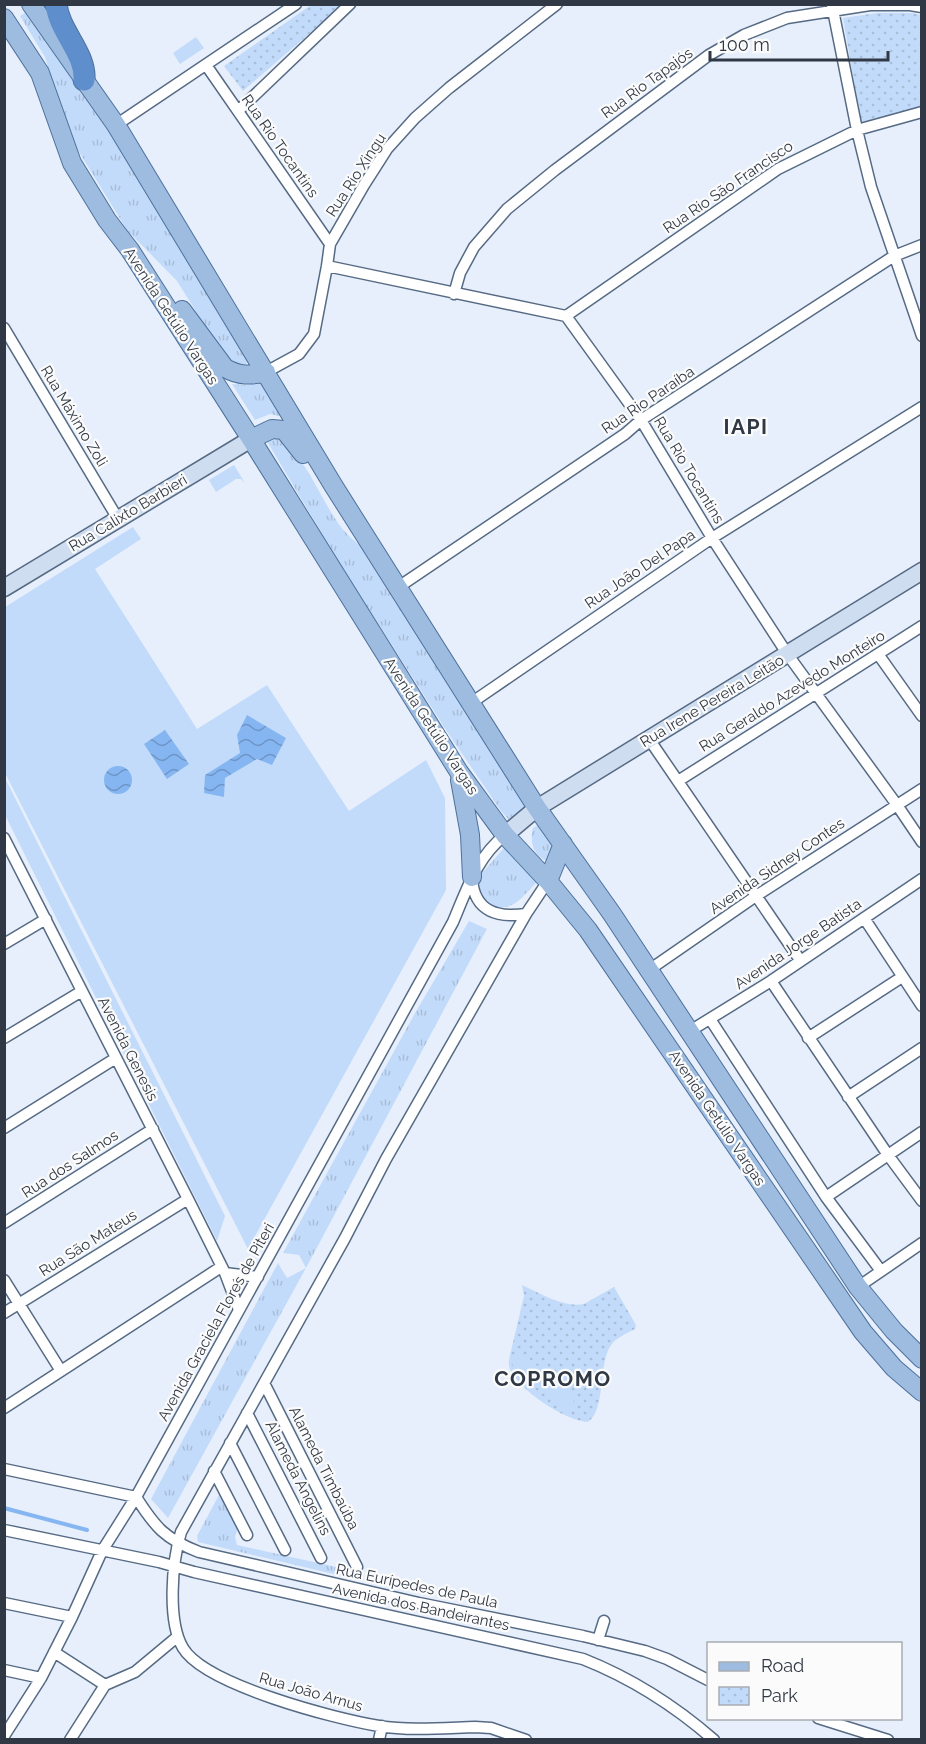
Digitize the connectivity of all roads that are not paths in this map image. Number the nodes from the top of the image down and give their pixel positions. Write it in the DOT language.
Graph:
graph roads {
  1 [pos="31,4"];
  2 [pos="56,4"];
  3 [pos="296,4"];
  4 [pos="350,4"];
  5 [pos="557,4"];
  6 [pos="833,7"];
  7 [pos="921,7"];
  8 [pos="5,19"];
  9 [pos="206,65"];
  10 [pos="84,80"];
  11 [pos="238,111"];
  12 [pos="921,112"];
  13 [pos="116,125"];
  14 [pos="857,130"];
  15 [pos="330,244"];
  16 [pos="921,245"];
  17 [pos="130,250"];
  18 [pos="894,256"];
  19 [pos="327,266"];
  20 [pos="454,294"];
  21 [pos="566,316"];
  22 [pos="4,328"];
  23 [pos="921,336"];
  24 [pos="266,372"];
  25 [pos="921,407"];
  26 [pos="641,420"];
  27 [pos="251,439"];
  28 [pos="333,485"];
  29 [pos="118,519"];
  30 [pos="712,538"];
  31 [pos="921,571"];
  32 [pos="4,588"];
  33 [pos="397,588"];
  34 [pos="921,626"];
  35 [pos="878,654"];
  36 [pos="788,655"];
  37 [pos="815,693"];
  38 [pos="471,703"];
  39 [pos="921,716"];
  40 [pos="649,739"];
  41 [pos="459,772"];
  42 [pos="678,781"];
  43 [pos="921,789"];
  44 [pos="897,804"];
  45 [pos="537,808"];
  46 [pos="505,835"];
  47 [pos="4,838"];
  48 [pos="921,842"];
  49 [pos="562,844"];
  50 [pos="8,852"];
  51 [pos="472,877"];
  52 [pos="921,879"];
  53 [pos="548,881"];
  54 [pos="756,896"];
  55 [pos="481,904"];
  56 [pos="526,914"];
  57 [pos="864,918"];
  58 [pos="46,919"];
  59 [pos="453,922"];
  60 [pos="4,944"];
  61 [pos="800,960"];
  62 [pos="649,970"];
  63 [pos="902,977"];
  64 [pos="771,981"];
  65 [pos="82,991"];
  66 [pos="921,1006"];
  67 [pos="710,1019"];
  68 [pos="690,1031"];
  69 [pos="4,1038"];
  70 [pos="808,1038"];
  71 [pos="921,1048"];
  72 [pos="116,1058"];
  73 [pos="848,1097"];
  74 [pos="4,1128"];
  75 [pos="153,1129"];
  76 [pos="921,1132"];
  77 [pos="888,1155"];
  78 [pos="826,1197"];
  79 [pos="188,1199"];
  80 [pos="921,1201"];
  81 [pos="4,1223"];
  82 [pos="921,1243"];
  83 [pos="223,1270"];
  84 [pos="881,1271"];
  85 [pos="258,1277"];
  86 [pos="4,1280"];
  87 [pos="858,1287"];
  88 [pos="19,1304"];
  89 [pos="239,1310"];
  90 [pos="4,1313"];
  91 [pos="921,1359"];
  92 [pos="61,1371"];
  93 [pos="264,1383"];
  94 [pos="921,1392"];
  95 [pos="4,1408"];
  96 [pos="247,1413"];
  97 [pos="230,1443"];
  98 [pos="4,1469"];
  99 [pos="214,1471"];
  100 [pos="136,1497"];
  101 [pos="4,1530"];
  102 [pos="248,1535"];
  103 [pos="177,1544"];
  104 [pos="285,1550"];
  105 [pos="102,1551"];
  106 [pos="321,1558"];
  107 [pos="175,1566"];
  108 [pos="357,1567"];
  109 [pos="4,1603"];
  110 [pos="72,1617"];
  111 [pos="604,1621"];
  112 [pos="177,1636"];
  113 [pos="598,1640"];
  114 [pos="54,1652"];
  115 [pos="4,1670"];
  116 [pos="41,1678"];
  117 [pos="707,1680"];
  118 [pos="105,1685"];
  119 [pos="821,1720"];
  120 [pos="382,1726"];
  121 [pos="6,1731"];
  122 [pos="70,1740"];
  123 [pos="379,1740"];
  124 [pos="526,1740"];
  125 [pos="714,1740"];
  126 [pos="888,1740"];
  1 -- 10 [label="main road, Avenida Getúlio Vargas"];
  2 -- 10 [label="highway"];
  3 -- 9 [label="street"];
  4 -- 11 [label="street"];
  5 -- 15 [label="street, Rua Rio Xingu"];
  6 -- 7 [label="street, Rua Rio Tapajós"];
  6 -- 14 [label="street"];
  6 -- 20 [label="street, Rua Rio Tapajós"];
  8 -- 17 [label="main road, Avenida Getúlio Vargas"];
  9 -- 11 [label="street, Rua Rio Tocantins"];
  9 -- 13 [label="street"];
  10 -- 13 [label="main road, Avenida Getúlio Vargas"];
  11 -- 15 [label="street, Rua Rio Tocantins"];
  12 -- 14 [label="street, Rua Rio São Francisco"];
  13 -- 24 [label="main road, Avenida Getúlio Vargas"];
  14 -- 18 [label="street"];
  14 -- 21 [label="street, Rua Rio São Francisco"];
  15 -- 19 [label="street, Rua Rio Xingu"];
  16 -- 18 [label="street, Rua Rio Paraíba"];
  17 -- 24 [label="main road"];
  17 -- 27 [label="main road, Avenida Getúlio Vargas"];
  18 -- 23 [label="street"];
  18 -- 26 [label="street, Rua Rio Paraíba"];
  19 -- 20 [label="street"];
  19 -- 24 [label="street, Rua Rio Xingu"];
  20 -- 21 [label="street"];
  21 -- 26 [label="street, Rua Rio Tocantins"];
  22 -- 29 [label="street, Rua Máximo Zoli"];
  24 -- 28 [label="main road, Avenida Getúlio Vargas"];
  25 -- 30 [label="street, Rua João Del Papa"];
  26 -- 30 [label="street, Rua Rio Tocantins"];
  26 -- 33 [label="street, Rua Rio Paraíba"];
  27 -- 28 [label="main road"];
  27 -- 29 [label="street, Rua Calixto Barbieri"];
  27 -- 41 [label="main road, Avenida Getúlio Vargas"];
  28 -- 33 [label="main road, Avenida Getúlio Vargas"];
  29 -- 32 [label="street, Rua Calixto Barbieri"];
  30 -- 36 [label="street, Rua Rio Tocantins"];
  30 -- 38 [label="street, Rua João Del Papa"];
  31 -- 36 [label="street, Rua Irene Pereira Leitão"];
  33 -- 38 [label="main road, Avenida Getúlio Vargas"];
  34 -- 35 [label="street, Rua Geraldo Azevedo Monteiro"];
  35 -- 37 [label="street, Rua Geraldo Azevedo Monteiro"];
  35 -- 39 [label="street"];
  36 -- 37 [label="street, Rua Rio Tocantins"];
  36 -- 40 [label="street, Rua Irene Pereira Leitão"];
  37 -- 42 [label="street, Rua Geraldo Azevedo Monteiro"];
  37 -- 44 [label="street, Rua Rio Tocantins"];
  38 -- 45 [label="main road, Avenida Getúlio Vargas"];
  40 -- 42 [label="street"];
  40 -- 45 [label="street, Rua Irene Pereira Leitão"];
  41 -- 46 [label="main road, Avenida Getúlio Vargas"];
  41 -- 51 [label="main road"];
  42 -- 54 [label="street"];
  43 -- 44 [label="street, Avenida Sidney Contes"];
  44 -- 48 [label="street, Rua Rio Tocantins"];
  44 -- 54 [label="street, Avenida Sidney Contes"];
  45 -- 46 [label="street, Rua Irene Pereira Leitão"];
  45 -- 49 [label="main road, Avenida Getúlio Vargas"];
  46 -- 51 [label="street, Avenida Graciela Flores de Piteri"];
  46 -- 53 [label="main road, Avenida Getúlio Vargas"];
  47 -- 50 [label="street, Avenida Genesis"];
  49 -- 53 [label="main road"];
  49 -- 62 [label="main road, Avenida Getúlio Vargas"];
  50 -- 58 [label="street, Avenida Genesis"];
  51 -- 55 [label="street"];
  51 -- 59 [label="street, Avenida Graciela Flores de Piteri"];
  52 -- 57 [label="street, Avenida Jorge Batista"];
  53 -- 56 [label="street"];
  53 -- 94 [label="main road, Avenida Getúlio Vargas"];
  54 -- 61 [label="street"];
  54 -- 62 [label="street, Avenida Sidney Contes"];
  55 -- 56 [label="street"];
  55 -- 59 [label="street, Avenida Graciela Flores de Piteri"];
  56 -- 93 [label="street"];
  57 -- 61 [label="street, Avenida Jorge Batista"];
  57 -- 63 [label="street"];
  58 -- 60 [label="street"];
  58 -- 65 [label="street, Avenida Genesis"];
  59 -- 85 [label="street, Avenida Graciela Flores de Piteri"];
  61 -- 64 [label="street, Avenida Jorge Batista"];
  62 -- 68 [label="main road, Avenida Getúlio Vargas"];
  63 -- 66 [label="street"];
  63 -- 70 [label="street"];
  64 -- 67 [label="street, Avenida Jorge Batista"];
  64 -- 70 [label="street"];
  65 -- 69 [label="street"];
  65 -- 72 [label="street, Avenida Genesis"];
  67 -- 68 [label="street, Avenida Jorge Batista"];
  67 -- 78 [label="street"];
  68 -- 87 [label="main road, Avenida Getúlio Vargas"];
  70 -- 73 [label="street"];
  71 -- 73 [label="street"];
  72 -- 74 [label="street"];
  72 -- 75 [label="street, Avenida Genesis"];
  73 -- 77 [label="street"];
  75 -- 79 [label="street, Avenida Genesis"];
  75 -- 81 [label="street, Rua dos Salmos"];
  76 -- 77 [label="street"];
  77 -- 78 [label="street"];
  77 -- 80 [label="street"];
  78 -- 84 [label="street"];
  79 -- 83 [label="street, Avenida Genesis"];
  79 -- 88 [label="street, Rua São Mateus"];
  82 -- 84 [label="street"];
  83 -- 85 [label="street"];
  83 -- 89 [label="street, Avenida Genesis"];
  83 -- 92 [label="street"];
  84 -- 87 [label="street"];
  85 -- 89 [label="street, Avenida Graciela Flores de Piteri"];
  86 -- 88 [label="street"];
  87 -- 91 [label="main road, Avenida Getúlio Vargas"];
  88 -- 90 [label="street, Rua São Mateus"];
  88 -- 92 [label="street"];
  89 -- 100 [label="street, Avenida Graciela Flores de Piteri"];
  92 -- 95 [label="street"];
  93 -- 96 [label="street"];
  93 -- 108 [label="street, Alameda Timbaúba"];
  96 -- 97 [label="street"];
  96 -- 106 [label="street, Alameda Angelins"];
  97 -- 99 [label="street"];
  97 -- 104 [label="street"];
  98 -- 100 [label="street"];
  99 -- 102 [label="street"];
  99 -- 103 [label="street"];
  100 -- 103 [label="street, Rua Eurípedes de Paula"];
  100 -- 105 [label="street, Avenida Graciela Flores de Piteri"];
  101 -- 105 [label="street, Avenida dos Bandeirantes"];
  103 -- 107 [label="street"];
  103 -- 113 [label="street, Rua Eurípedes de Paula"];
  105 -- 107 [label="street, Avenida dos Bandeirantes"];
  105 -- 110 [label="street, Avenida Graciela Flores de Piteri"];
  107 -- 112 [label="street, Rua João Arnus"];
  107 -- 125 [label="street, Avenida dos Bandeirantes"];
  109 -- 110 [label="street"];
  110 -- 114 [label="street, Avenida Graciela Flores de Piteri"];
  111 -- 113 [label="street"];
  112 -- 118 [label="street"];
  112 -- 120 [label="street, Rua João Arnus"];
  113 -- 117 [label="street, Rua Eurípedes de Paula"];
  114 -- 116 [label="street, Avenida Graciela Flores de Piteri"];
  114 -- 118 [label="street"];
  115 -- 116 [label="street"];
  116 -- 121 [label="street, Avenida Graciela Flores de Piteri"];
  118 -- 122 [label="street"];
  119 -- 126 [label="street"];
  120 -- 123 [label="street"];
  120 -- 124 [label="street, Rua João Arnus"];
}
